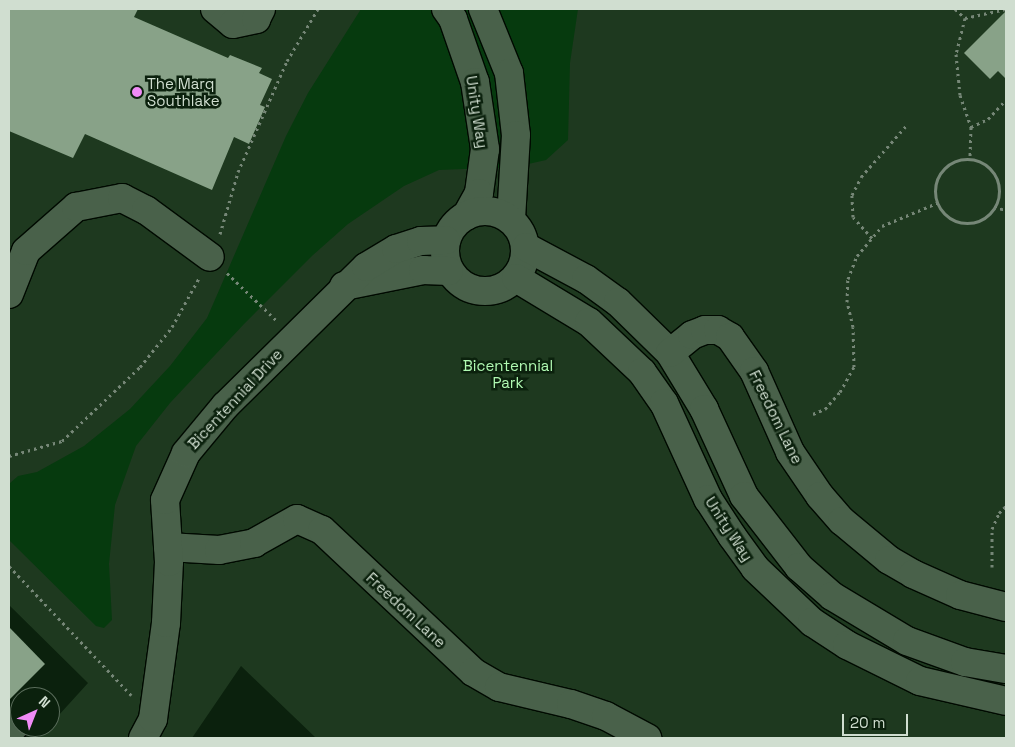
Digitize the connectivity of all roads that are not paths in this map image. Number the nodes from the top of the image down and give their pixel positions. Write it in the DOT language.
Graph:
graph roads {
  1 [pos="215,9"];
  2 [pos="261,9"];
  3 [pos="446,9"];
  4 [pos="483,9"];
  5 [pos="466,216"];
  6 [pos="511,220"];
  7 [pos="446,240"];
  8 [pos="526,247"];
  9 [pos="217,264"];
  10 [pos="450,271"];
  11 [pos="516,278"];
  12 [pos="344,286"];
  13 [pos="9,294"];
  14 [pos="670,353"];
  15 [pos="168,547"];
  16 [pos="1006,607"];
  17 [pos="1006,669"];
  18 [pos="1006,701"];
  19 [pos="148,729"];
  20 [pos="647,738"];
  1 -- 2 [label="street"];
  3 -- 5 [label="street, Unity Way"];
  4 -- 6 [label="street"];
  5 -- 6 [label="street"];
  5 -- 7 [label="street"];
  6 -- 8 [label="street"];
  7 -- 10 [label="street"];
  7 -- 12 [label="street, Bicentennial Drive"];
  8 -- 11 [label="street"];
  8 -- 14 [label="street, Unity Way"];
  9 -- 13 [label="street"];
  10 -- 11 [label="street"];
  10 -- 12 [label="street"];
  11 -- 18 [label="street, Unity Way"];
  12 -- 15 [label="street, Bicentennial Drive"];
  14 -- 16 [label="street, Freedom Lane"];
  14 -- 17 [label="street, Unity Way"];
  15 -- 19 [label="street, Bicentennial Drive"];
  15 -- 20 [label="street, Freedom Lane"];
}
